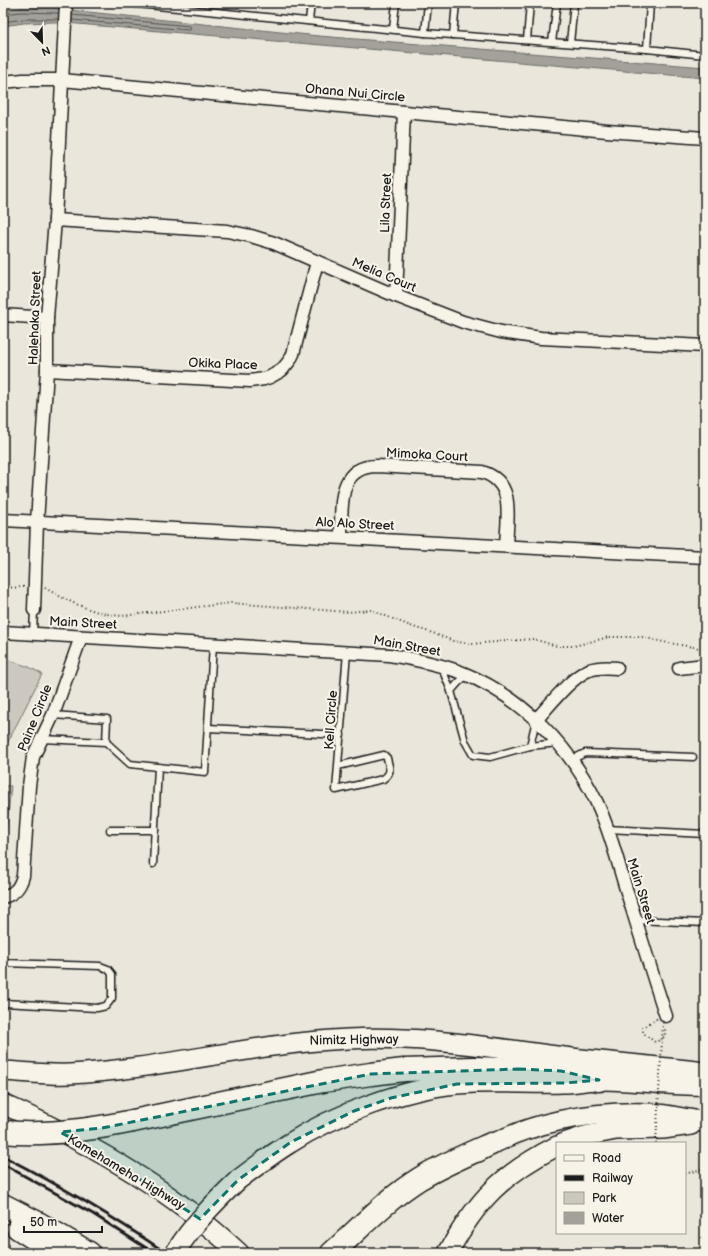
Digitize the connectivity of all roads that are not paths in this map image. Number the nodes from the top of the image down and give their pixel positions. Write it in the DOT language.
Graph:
graph roads {
  1 [pos="128,3"];
  2 [pos="312,3"];
  3 [pos="396,3"];
  4 [pos="428,3"];
  5 [pos="456,3"];
  6 [pos="530,3"];
  7 [pos="557,3"];
  8 [pos="574,3"];
  9 [pos="650,3"];
  10 [pos="66,4"];
  11 [pos="309,21"];
  12 [pos="393,29"];
  13 [pos="425,33"];
  14 [pos="453,35"];
  15 [pos="527,40"];
  16 [pos="552,42"];
  17 [pos="570,44"];
  18 [pos="647,49"];
  19 [pos="705,55"];
  20 [pos="62,80"];
  21 [pos="3,82"];
  22 [pos="404,112"];
  23 [pos="705,138"];
  24 [pos="55,220"];
  25 [pos="317,262"];
  26 [pos="396,296"];
  27 [pos="3,315"];
  28 [pos="47,318"];
  29 [pos="705,346"];
  30 [pos="47,370"];
  31 [pos="3,520"];
  32 [pos="37,522"];
  33 [pos="341,538"];
  34 [pos="506,546"];
  35 [pos="705,556"];
  36 [pos="34,610"];
  37 [pos="3,632"];
  38 [pos="33,634"];
  39 [pos="81,637"];
  40 [pos="213,645"];
  41 [pos="347,652"];
  42 [pos="705,665"];
  43 [pos="441,666"];
  44 [pos="617,668"];
  45 [pos="679,668"];
  46 [pos="467,676"];
  47 [pos="451,691"];
  48 [pos="53,715"];
  49 [pos="536,720"];
  50 [pos="208,728"];
  51 [pos="340,735"];
  52 [pos="42,739"];
  53 [pos="106,742"];
  54 [pos="558,743"];
  55 [pos="530,746"];
  56 [pos="693,757"];
  57 [pos="571,760"];
  58 [pos="338,766"];
  59 [pos="158,767"];
  60 [pos="606,829"];
  61 [pos="110,830"];
  62 [pos="155,830"];
  63 [pos="705,834"];
  64 [pos="154,864"];
  65 [pos="3,897"];
  66 [pos="3,920"];
  67 [pos="635,920"];
  68 [pos="705,923"];
  69 [pos="3,932"];
  70 [pos="3,963"];
  71 [pos="3,1003"];
  72 [pos="666,1016"];
  73 [pos="3,1071"];
  74 [pos="705,1073"];
  75 [pos="599,1080"];
  76 [pos="705,1085"];
  77 [pos="3,1104"];
  78 [pos="705,1122"];
  79 [pos="3,1132"];
  80 [pos="567,1142"];
  81 [pos="491,1144"];
  82 [pos="556,1147"];
  83 [pos="3,1205"];
  84 [pos="3,1220"];
  85 [pos="57,1253"];
  86 [pos="89,1253"];
  87 [pos="175,1253"];
  88 [pos="239,1253"];
  89 [pos="332,1253"];
  90 [pos="345,1253"];
  91 [pos="448,1253"];
  1 -- 11 [label="lane"];
  2 -- 11 [label="lane"];
  3 -- 12 [label="lane"];
  4 -- 13 [label="lane"];
  5 -- 14 [label="lane"];
  6 -- 15 [label="lane"];
  7 -- 16 [label="lane"];
  8 -- 17 [label="lane"];
  9 -- 18 [label="lane"];
  10 -- 20 [label="street, Halehaka Street"];
  11 -- 12 [label="lane"];
  12 -- 13 [label="lane"];
  13 -- 14 [label="lane"];
  14 -- 15 [label="lane"];
  15 -- 16 [label="lane"];
  16 -- 17 [label="lane"];
  17 -- 18 [label="lane"];
  18 -- 19 [label="lane"];
  20 -- 21 [label="street, Ohana Nui Circle"];
  20 -- 22 [label="street, Ohana Nui Circle"];
  20 -- 24 [label="street, Halehaka Street"];
  22 -- 23 [label="street, Ohana Nui Circle"];
  22 -- 26 [label="street, Lila Street"];
  24 -- 25 [label="street, Melia Court"];
  24 -- 28 [label="street, Halehaka Street"];
  25 -- 26 [label="street, Melia Court"];
  25 -- 30 [label="street, Okika Place"];
  26 -- 29 [label="street, Melia Court"];
  27 -- 28 [label="street"];
  28 -- 30 [label="street, Halehaka Street"];
  30 -- 32 [label="street, Halehaka Street"];
  31 -- 32 [label="street, Alo Alo Street"];
  32 -- 33 [label="street, Alo Alo Street"];
  32 -- 36 [label="street, Halehaka Street"];
  33 -- 34 [label="street, Alo Alo Street"];
  33 -- 34 [label="street, Mimoka Court"];
  34 -- 35 [label="street, Alo Alo Street"];
  36 -- 38 [label="lane, Halehaka Street"];
  37 -- 38 [label="street, Main Street"];
  38 -- 39 [label="street, Main Street"];
  39 -- 40 [label="street, Main Street"];
  39 -- 48 [label="street, Paine Circle"];
  40 -- 41 [label="street, Main Street"];
  40 -- 50 [label="lane"];
  41 -- 43 [label="street, Main Street"];
  41 -- 51 [label="lane, Kell Circle"];
  42 -- 45 [label="street"];
  43 -- 46 [label="street, Main Street"];
  43 -- 47 [label="lane"];
  44 -- 49 [label="street"];
  46 -- 47 [label="lane"];
  46 -- 49 [label="street, Main Street"];
  47 -- 55 [label="lane"];
  48 -- 52 [label="street, Paine Circle"];
  48 -- 53 [label="lane"];
  49 -- 54 [label="street, Main Street"];
  49 -- 55 [label="lane"];
  50 -- 51 [label="lane"];
  50 -- 59 [label="lane"];
  51 -- 58 [label="lane, Kell Circle"];
  52 -- 53 [label="lane"];
  52 -- 65 [label="street, Paine Circle"];
  53 -- 59 [label="lane"];
  54 -- 55 [label="lane"];
  54 -- 57 [label="street, Main Street"];
  56 -- 57 [label="lane"];
  57 -- 60 [label="street, Main Street"];
  58 -- 58 [label="lane, Kell Circle"];
  59 -- 62 [label="lane"];
  60 -- 63 [label="lane"];
  60 -- 67 [label="street, Main Street"];
  61 -- 62 [label="lane"];
  62 -- 64 [label="lane"];
  66 -- 69 [label="lane"];
  67 -- 68 [label="lane"];
  67 -- 72 [label="street, Main Street"];
  70 -- 71 [label="lane"];
  73 -- 74 [label="main road, Nimitz Highway"];
  75 -- 76 [label="main road"];
  75 -- 79 [label="highway, bridge"];
  75 -- 87 [label="main road, bridge"];
  77 -- 88 [label="main road, Kamehameha Highway"];
  78 -- 80 [label="main road"];
  78 -- 81 [label="main road"];
  81 -- 89 [label="highway"];
  81 -- 90 [label="main road"];
  82 -- 91 [label="main road"];
  83 -- 86 [label="highway"];
  84 -- 85 [label="highway"];
}
